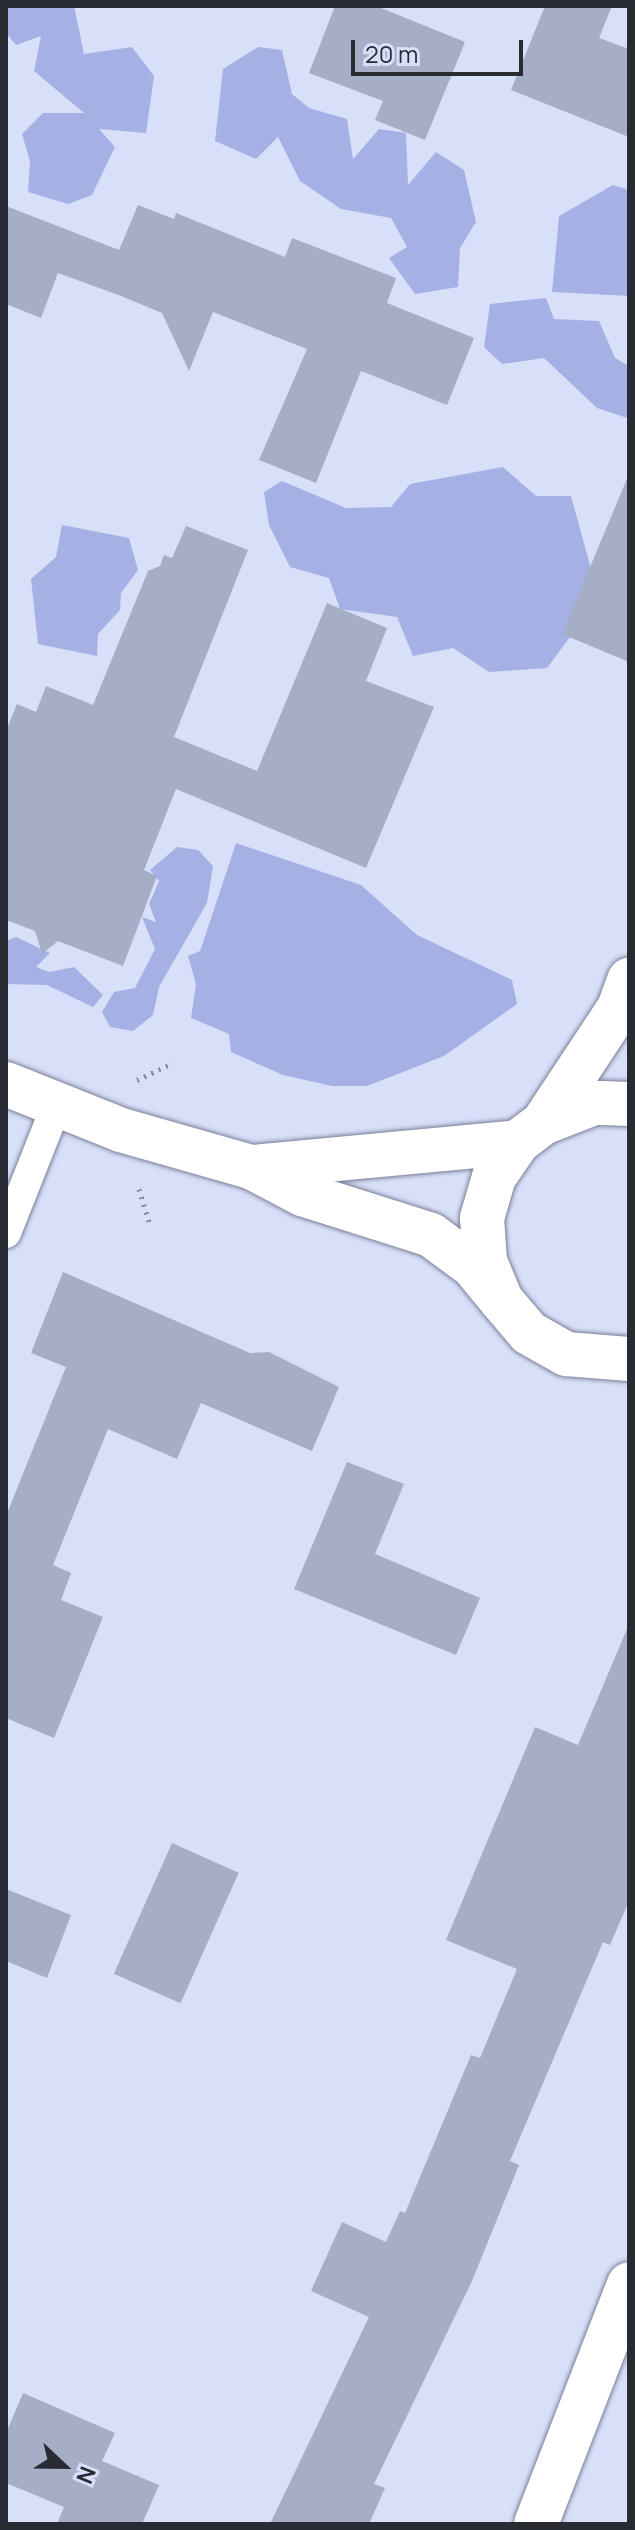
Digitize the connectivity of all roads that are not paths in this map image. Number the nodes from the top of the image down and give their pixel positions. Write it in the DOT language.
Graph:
graph roads {
  1 [pos="629,980"];
  2 [pos="6,1084"];
  3 [pos="57,1104"];
  4 [pos="629,1104"];
  5 [pos="531,1132"];
  6 [pos="251,1167"];
  7 [pos="6,1233"];
  8 [pos="501,1300"];
  9 [pos="629,1359"];
  10 [pos="629,2284"];
  11 [pos="536,2524"];
  1 -- 5 [label="street"];
  2 -- 3 [label="street"];
  3 -- 6 [label="street"];
  3 -- 7 [label="lane"];
  4 -- 5 [label="street"];
  5 -- 6 [label="street"];
  5 -- 8 [label="street"];
  6 -- 8 [label="street"];
  8 -- 9 [label="street"];
  10 -- 11 [label="street"];
}
